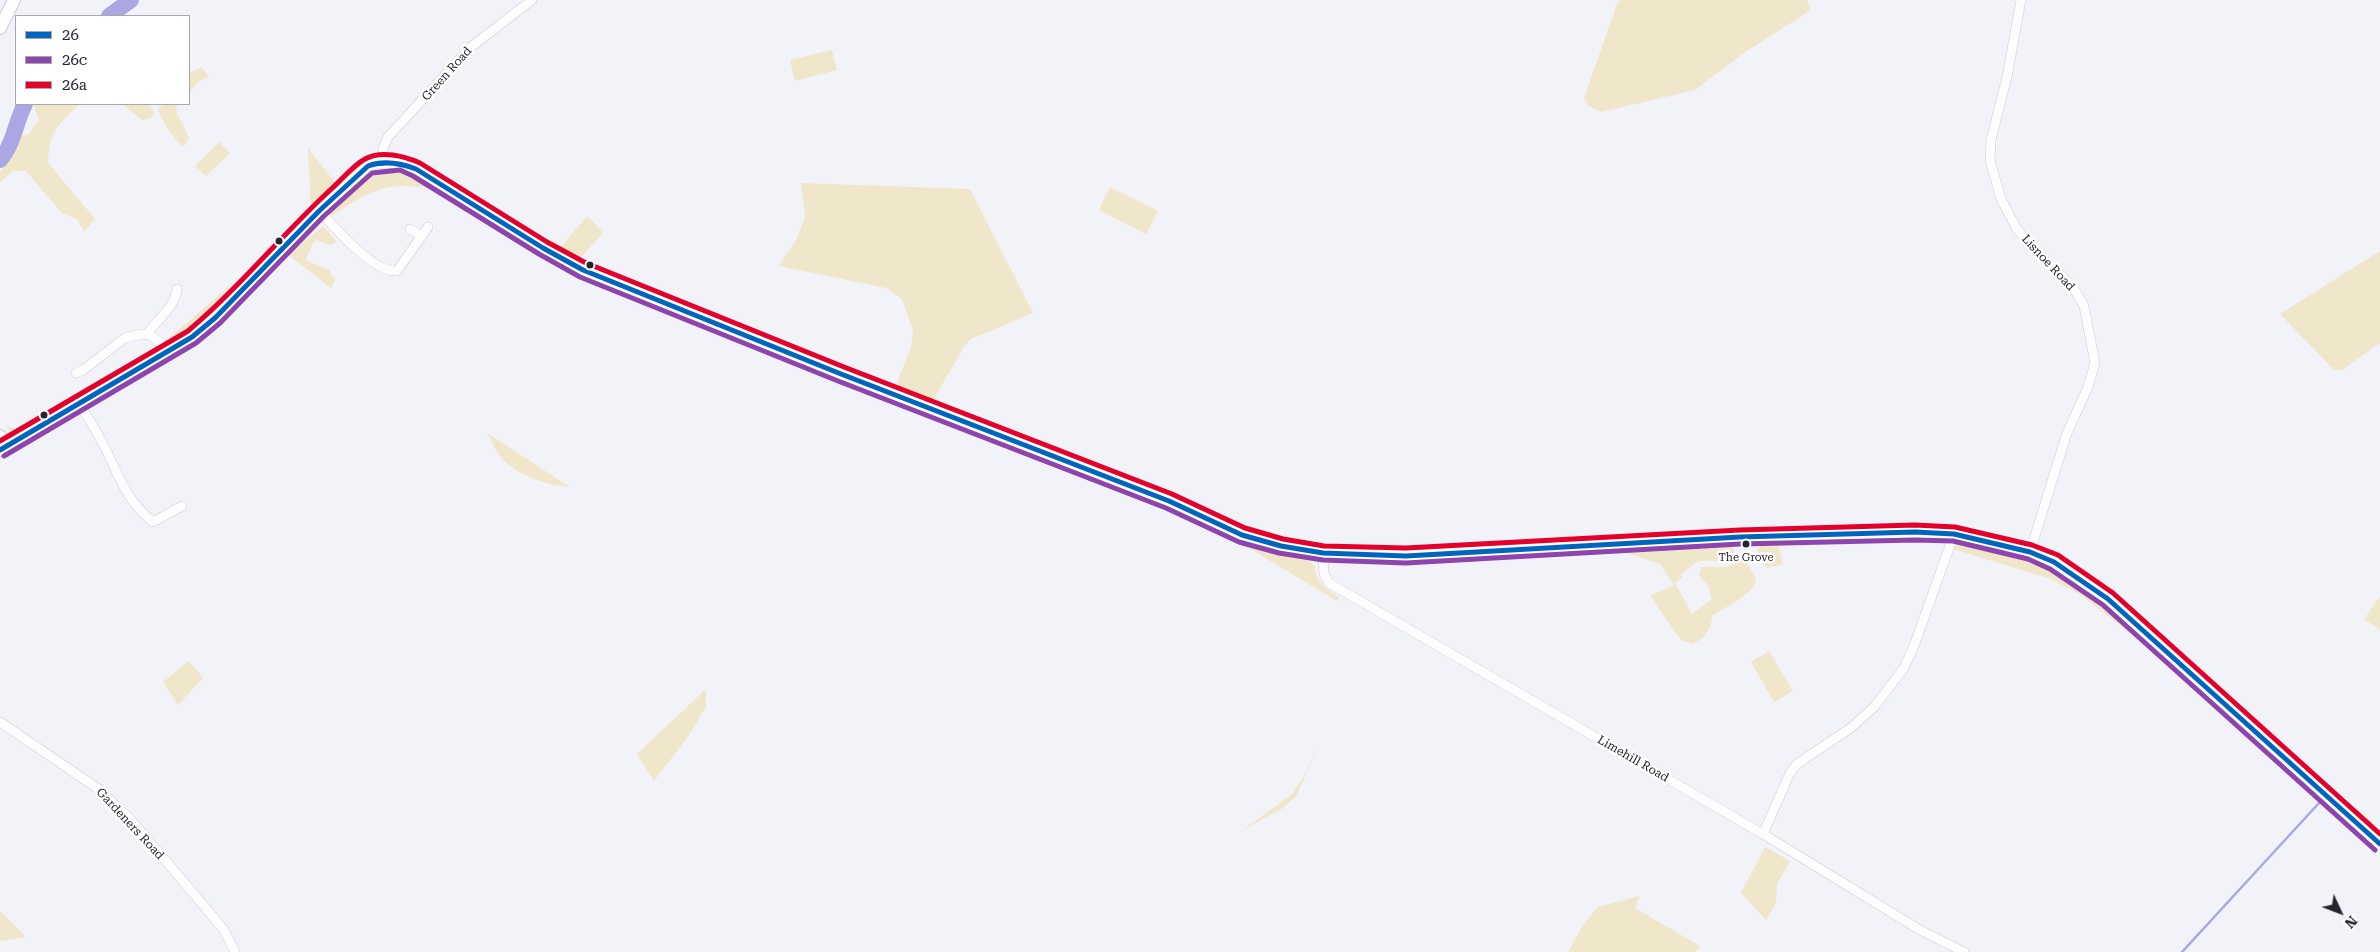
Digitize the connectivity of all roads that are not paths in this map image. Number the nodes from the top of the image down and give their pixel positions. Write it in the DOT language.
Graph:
graph roads {
  1 [pos="14,0"];
  2 [pos="532,0"];
  3 [pos="2021,0"];
  4 [pos="0,28"];
  5 [pos="383,162"];
  6 [pos="319,211"];
  7 [pos="428,228"];
  8 [pos="410,230"];
  9 [pos="422,236"];
  10 [pos="177,289"];
  11 [pos="147,334"];
  12 [pos="168,352"];
  13 [pos="76,373"];
  14 [pos="79,404"];
  15 [pos="2,444"];
  16 [pos="182,506"];
  17 [pos="1954,534"];
  18 [pos="2030,552"];
  19 [pos="1323,553"];
  20 [pos="0,722"];
  21 [pos="1763,834"];
  22 [pos="2380,844"];
  23 [pos="235,952"];
  24 [pos="1964,952"];
  1 -- 4 [label="main road"];
  2 -- 5 [label="street, Green Road"];
  3 -- 18 [label="street, Lisnoe Road"];
  5 -- 6 [label="street"];
  5 -- 19 [label="street"];
  6 -- 9 [label="street"];
  6 -- 12 [label="street"];
  7 -- 9 [label="street"];
  8 -- 9 [label="street"];
  10 -- 11 [label="street"];
  11 -- 12 [label="street"];
  11 -- 13 [label="street"];
  12 -- 14 [label="street"];
  14 -- 15 [label="street"];
  14 -- 16 [label="street"];
  17 -- 18 [label="street"];
  17 -- 19 [label="street"];
  17 -- 21 [label="street"];
  18 -- 22 [label="street"];
  19 -- 21 [label="street, Limehill Road"];
  20 -- 23 [label="street, Gardeners Road"];
  21 -- 24 [label="street, Limehill Road"];
}
